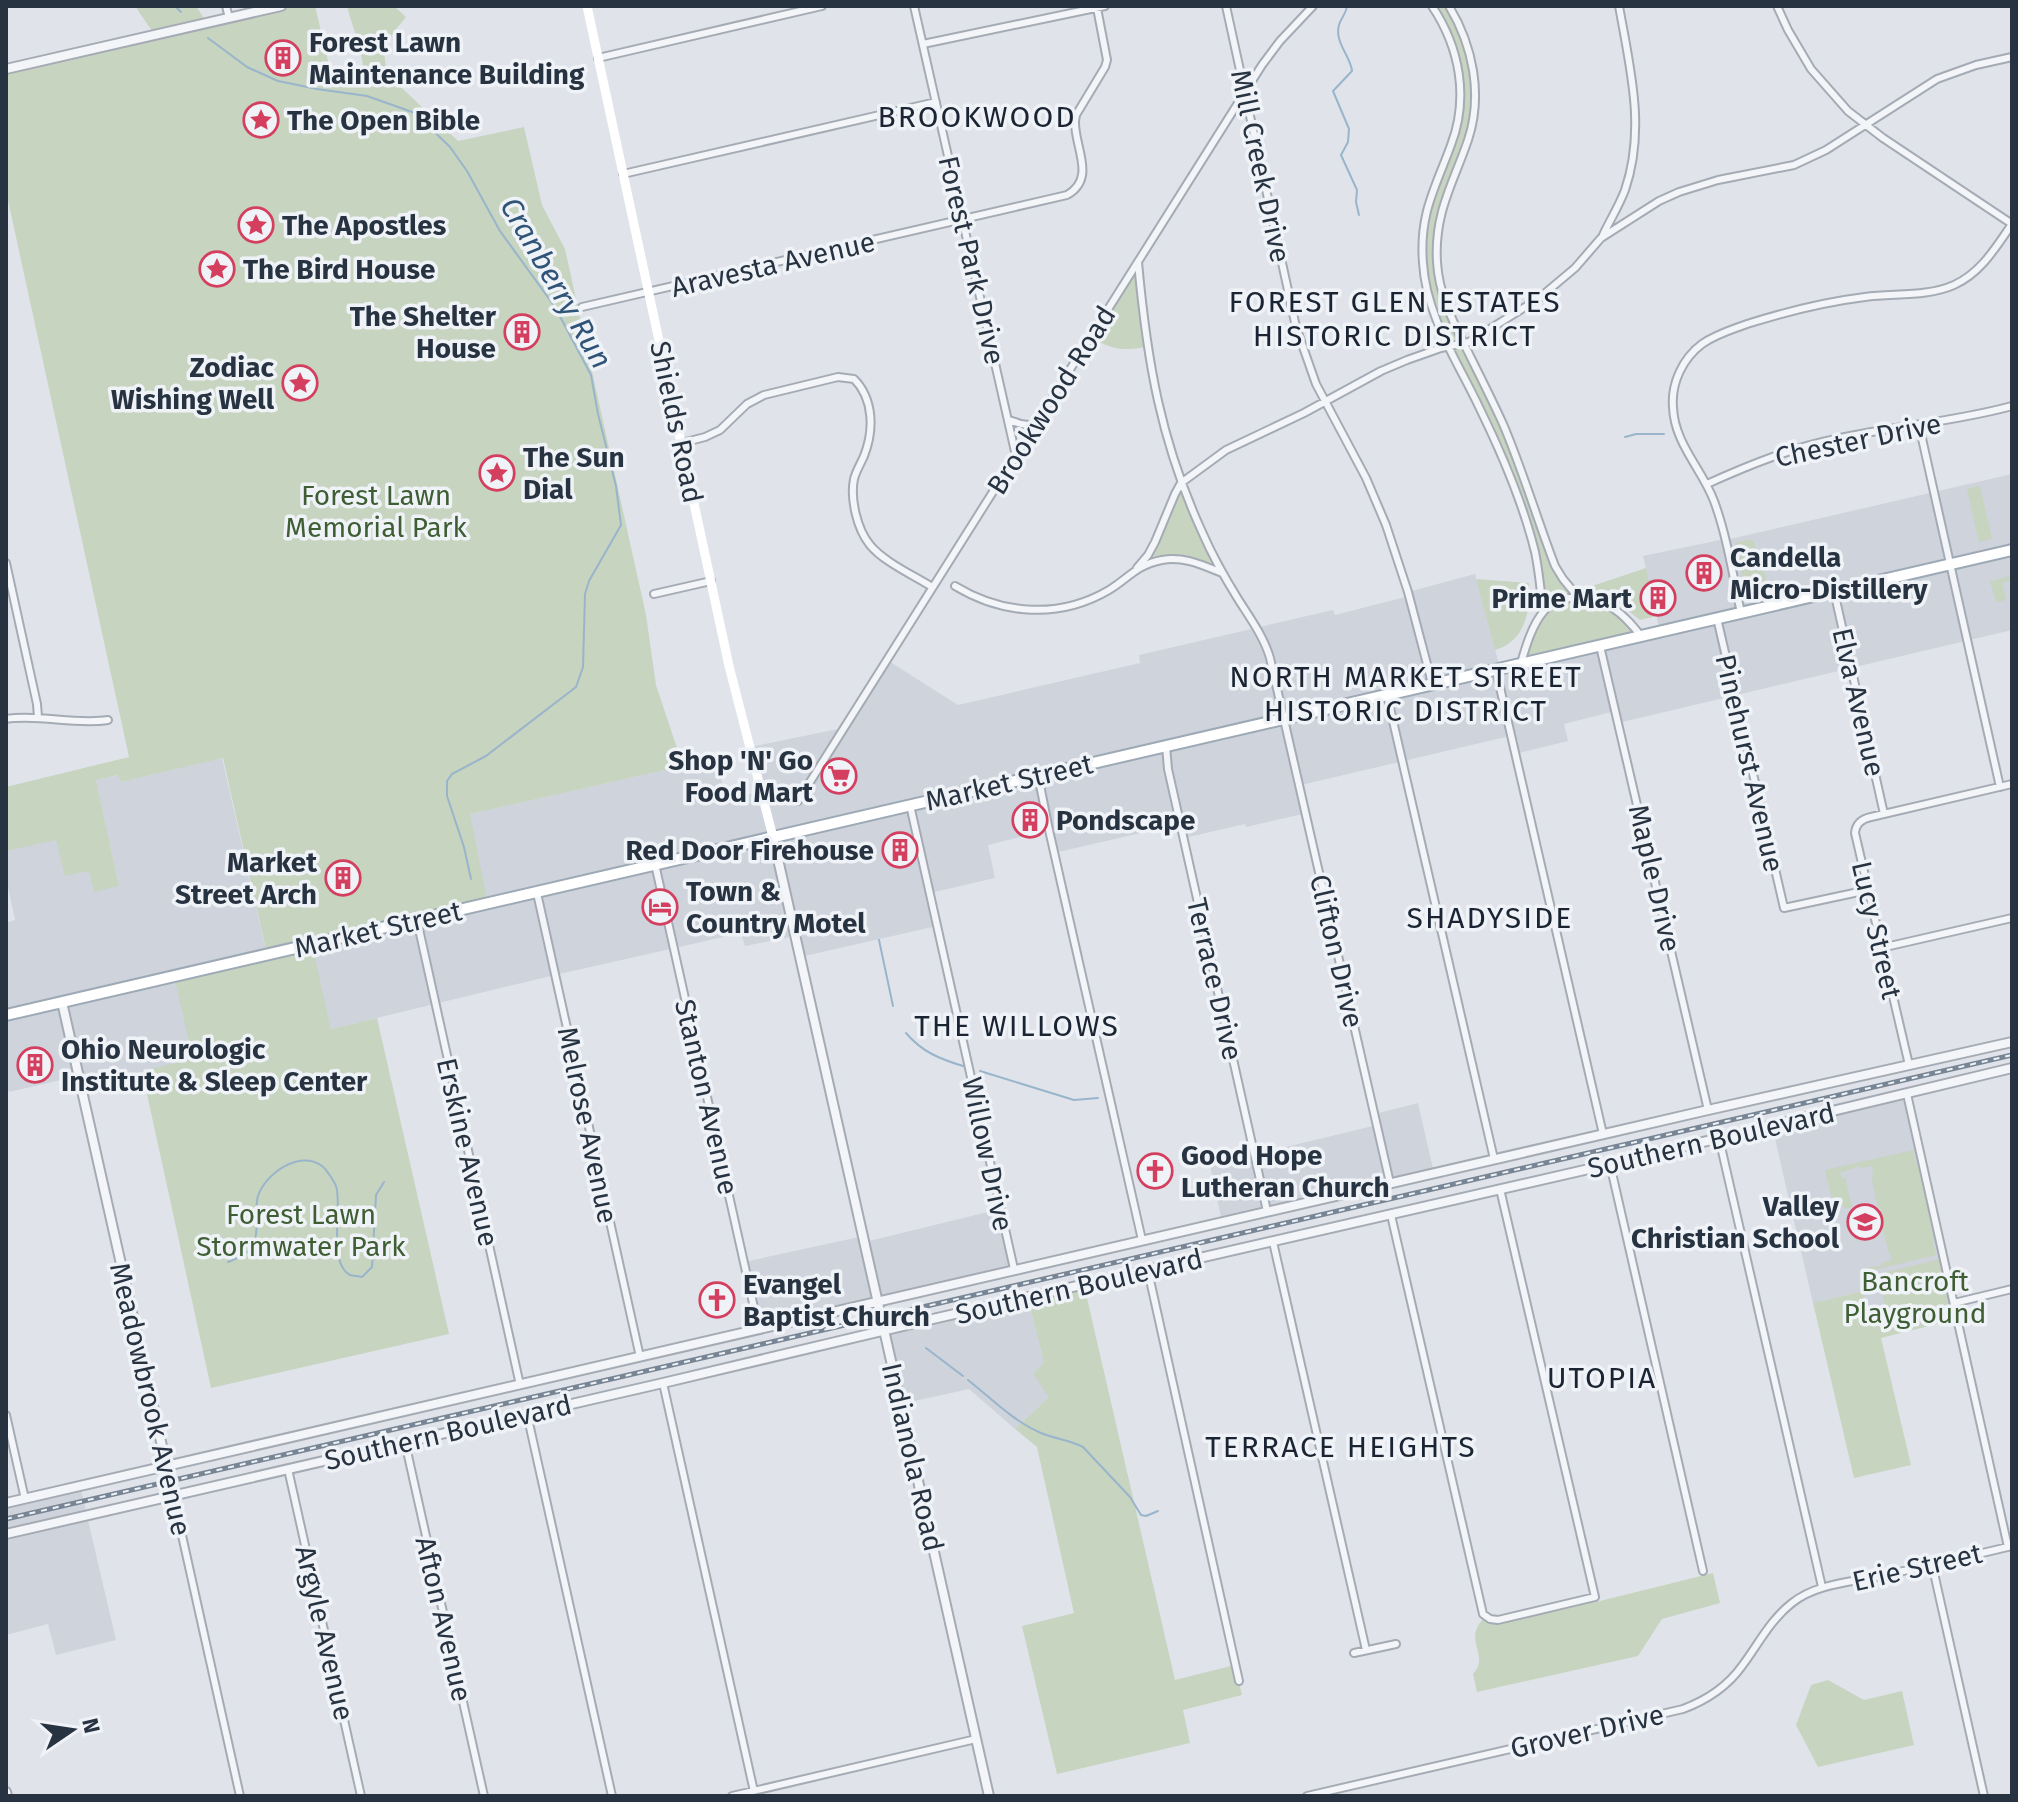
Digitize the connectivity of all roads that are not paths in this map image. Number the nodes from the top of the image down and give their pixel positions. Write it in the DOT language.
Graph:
graph roads {
  1 [pos="226,6"];
  2 [pos="281,6"];
  3 [pos="587,6"];
  4 [pos="822,6"];
  5 [pos="914,6"];
  6 [pos="1226,6"];
  7 [pos="1313,6"];
  8 [pos="1432,6"];
  9 [pos="1449,6"];
  10 [pos="1619,6"];
  11 [pos="1777,6"];
  12 [pos="1101,7"];
  13 [pos="229,18"];
  14 [pos="923,44"];
  15 [pos="2012,57"];
  16 [pos="598,58"];
  17 [pos="6,69"];
  18 [pos="1244,93"];
  19 [pos="936,102"];
  20 [pos="1865,125"];
  21 [pos="1451,146"];
  22 [pos="1463,151"];
  23 [pos="623,174"];
  24 [pos="963,219"];
  25 [pos="2012,224"];
  26 [pos="1601,238"];
  27 [pos="1138,262"];
  28 [pos="649,292"];
  29 [pos="582,307"];
  30 [pos="1463,343"];
  31 [pos="1449,347"];
  32 [pos="1326,402"];
  33 [pos="2012,406"];
  34 [pos="1009,420"];
  35 [pos="1919,425"];
  36 [pos="1035,426"];
  37 [pos="682,443"];
  38 [pos="1016,456"];
  39 [pos="1524,474"];
  40 [pos="1510,479"];
  41 [pos="1181,483"];
  42 [pos="1707,484"];
  43 [pos="2012,550"];
  44 [pos="6,563"];
  45 [pos="1950,564"];
  46 [pos="1137,568"];
  47 [pos="1222,573"];
  48 [pos="711,581"];
  49 [pos="955,586"];
  50 [pos="932,587"];
  51 [pos="1834,591"];
  52 [pos="654,594"];
  53 [pos="1578,597"];
  54 [pos="1543,612"];
  55 [pos="1741,613"];
  56 [pos="1717,618"];
  57 [pos="1641,636"];
  58 [pos="1600,646"];
  59 [pos="1521,663"];
  60 [pos="1496,670"];
  61 [pos="1432,683"];
  62 [pos="1387,695"];
  63 [pos="38,717"];
  64 [pos="1285,718"];
  65 [pos="6,719"];
  66 [pos="108,720"];
  67 [pos="1166,746"];
  68 [pos="1038,775"];
  69 [pos="2012,784"];
  70 [pos="2000,787"];
  71 [pos="798,801"];
  72 [pos="910,805"];
  73 [pos="1884,814"];
  74 [pos="773,837"];
  75 [pos="655,864"];
  76 [pos="1868,890"];
  77 [pos="537,893"];
  78 [pos="2012,918"];
  79 [pos="417,920"];
  80 [pos="1881,948"];
  81 [pos="62,1002"];
  82 [pos="6,1015"];
  83 [pos="2012,1042"];
  84 [pos="1909,1065"];
  85 [pos="2012,1068"];
  86 [pos="1907,1094"];
  87 [pos="1708,1110"];
  88 [pos="1603,1134"];
  89 [pos="1719,1138"];
  90 [pos="1494,1159"];
  91 [pos="1610,1164"];
  92 [pos="1390,1183"];
  93 [pos="1500,1189"];
  94 [pos="1267,1211"];
  95 [pos="1391,1215"];
  96 [pos="1142,1240"];
  97 [pos="1273,1242"];
  98 [pos="1014,1269"];
  99 [pos="1148,1271"];
  100 [pos="2012,1289"];
  101 [pos="878,1302"];
  102 [pos="1954,1303"];
  103 [pos="759,1330"];
  104 [pos="885,1330"];
  105 [pos="640,1357"];
  106 [pos="663,1383"];
  107 [pos="520,1385"];
  108 [pos="527,1414"];
  109 [pos="6,1415"];
  110 [pos="405,1442"];
  111 [pos="166,1467"];
  112 [pos="288,1469"];
  113 [pos="173,1495"];
  114 [pos="25,1499"];
  115 [pos="6,1503"];
  116 [pos="6,1534"];
  117 [pos="2010,1546"];
  118 [pos="1932,1564"];
  119 [pos="1703,1571"];
  120 [pos="1822,1587"];
  121 [pos="1396,1644"];
  122 [pos="1366,1650"];
  123 [pos="1354,1653"];
  124 [pos="1239,1681"];
  125 [pos="976,1739"];
  126 [pos="755,1793"];
  127 [pos="240,1796"];
  128 [pos="361,1796"];
  129 [pos="484,1796"];
  130 [pos="612,1796"];
  131 [pos="732,1796"];
  132 [pos="989,1796"];
  133 [pos="1307,1796"];
  134 [pos="1984,1796"];
  1 -- 13 [label="street"];
  2 -- 13 [label="street"];
  3 -- 16 [label="main road, Shields Road"];
  4 -- 16 [label="street"];
  5 -- 14 [label="street, Forest Park Drive"];
  6 -- 18 [label="street, Mill Creek Drive"];
  7 -- 18 [label="street, Brookwood Road"];
  8 -- 21 [label="street"];
  9 -- 22 [label="street"];
  10 -- 26 [label="street"];
  11 -- 20 [label="street"];
  12 -- 14 [label="street"];
  12 -- 24 [label="street, Aravesta Avenue"];
  13 -- 17 [label="street"];
  14 -- 19 [label="street, Forest Park Drive"];
  15 -- 20 [label="street"];
  16 -- 23 [label="main road, Shields Road"];
  18 -- 27 [label="street, Brookwood Road"];
  18 -- 32 [label="street, Mill Creek Drive"];
  19 -- 23 [label="street"];
  19 -- 24 [label="street, Forest Park Drive"];
  20 -- 25 [label="street"];
  20 -- 26 [label="street"];
  21 -- 22 [label="street"];
  21 -- 31 [label="street"];
  22 -- 30 [label="street"];
  23 -- 28 [label="main road, Shields Road"];
  24 -- 28 [label="street, Aravesta Avenue"];
  24 -- 34 [label="street, Forest Park Drive"];
  25 -- 42 [label="street"];
  26 -- 30 [label="street"];
  27 -- 36 [label="street, Brookwood Road"];
  27 -- 41 [label="street, Clifton Drive"];
  28 -- 29 [label="street, Aravesta Avenue"];
  28 -- 37 [label="main road, Shields Road"];
  30 -- 31 [label="street"];
  30 -- 39 [label="street"];
  31 -- 32 [label="street"];
  31 -- 40 [label="street"];
  32 -- 41 [label="street"];
  32 -- 61 [label="street, Mill Creek Drive"];
  33 -- 35 [label="street, Chester Drive"];
  34 -- 36 [label="street"];
  34 -- 38 [label="street, Forest Park Drive"];
  35 -- 42 [label="street, Chester Drive"];
  35 -- 45 [label="street"];
  36 -- 38 [label="street, Brookwood Road"];
  37 -- 48 [label="main road, Shields Road"];
  37 -- 50 [label="street"];
  38 -- 50 [label="street, Brookwood Road"];
  39 -- 40 [label="street"];
  39 -- 53 [label="street"];
  40 -- 54 [label="street"];
  41 -- 46 [label="street"];
  41 -- 47 [label="street, Clifton Drive"];
  42 -- 55 [label="street"];
  43 -- 45 [label="main road, Market Street"];
  44 -- 63 [label="street"];
  45 -- 51 [label="main road, Market Street"];
  45 -- 70 [label="street"];
  46 -- 47 [label="street"];
  46 -- 49 [label="street"];
  47 -- 64 [label="street, Clifton Drive"];
  48 -- 52 [label="street"];
  48 -- 74 [label="main road, Shields Road"];
  50 -- 71 [label="street, Brookwood Road"];
  51 -- 55 [label="main road, Market Street"];
  51 -- 73 [label="street, Elva Avenue"];
  53 -- 54 [label="street"];
  53 -- 57 [label="street"];
  54 -- 59 [label="street"];
  55 -- 56 [label="main road, Market Street"];
  56 -- 57 [label="main road, Market Street"];
  56 -- 76 [label="street, Pinehurst Avenue"];
  57 -- 58 [label="main road, Market Street"];
  58 -- 59 [label="main road, Market Street"];
  58 -- 87 [label="street, Maple Drive"];
  59 -- 60 [label="main road, Market Street"];
  60 -- 61 [label="main road, Market Street"];
  60 -- 88 [label="street"];
  61 -- 62 [label="main road, Market Street"];
  62 -- 64 [label="main road, Market Street"];
  62 -- 90 [label="street"];
  63 -- 65 [label="street"];
  63 -- 66 [label="street"];
  64 -- 67 [label="main road, Market Street"];
  64 -- 92 [label="street, Clifton Drive"];
  67 -- 68 [label="main road, Market Street"];
  67 -- 94 [label="street, Terrace Drive"];
  68 -- 72 [label="main road, Market Street"];
  68 -- 96 [label="street"];
  69 -- 70 [label="street"];
  70 -- 73 [label="street"];
  72 -- 74 [label="main road, Market Street"];
  72 -- 98 [label="street, Willow Drive"];
  73 -- 76 [label="street, Lucy Street"];
  74 -- 75 [label="main road, Market Street"];
  74 -- 101 [label="street, Indianola Road"];
  75 -- 77 [label="main road, Market Street"];
  75 -- 103 [label="street, Stanton Avenue"];
  76 -- 80 [label="street, Lucy Street"];
  77 -- 79 [label="main road, Market Street"];
  77 -- 105 [label="street, Melrose Avenue"];
  78 -- 80 [label="street"];
  79 -- 81 [label="main road, Market Street"];
  79 -- 107 [label="street, Erskine Avenue"];
  80 -- 84 [label="street, Lucy Street"];
  81 -- 82 [label="main road, Market Street"];
  81 -- 111 [label="street, Meadowbrook Avenue"];
  83 -- 84 [label="street, Southern Boulevard"];
  84 -- 87 [label="street, Southern Boulevard"];
  85 -- 86 [label="street, Southern Boulevard"];
  86 -- 89 [label="street, Southern Boulevard"];
  86 -- 102 [label="street"];
  87 -- 88 [label="street, Southern Boulevard"];
  88 -- 90 [label="street, Southern Boulevard"];
  89 -- 91 [label="street, Southern Boulevard"];
  89 -- 120 [label="street"];
  90 -- 92 [label="street, Southern Boulevard"];
  91 -- 93 [label="street, Southern Boulevard"];
  91 -- 119 [label="street"];
  92 -- 94 [label="street, Southern Boulevard"];
  93 -- 95 [label="street, Southern Boulevard"];
  93 -- 95 [label="street"];
  94 -- 96 [label="street, Southern Boulevard"];
  95 -- 97 [label="street, Southern Boulevard"];
  96 -- 98 [label="street, Southern Boulevard"];
  97 -- 99 [label="street, Southern Boulevard"];
  97 -- 122 [label="street"];
  98 -- 101 [label="street, Southern Boulevard"];
  99 -- 104 [label="street, Southern Boulevard"];
  99 -- 124 [label="street"];
  100 -- 102 [label="street"];
  101 -- 103 [label="street, Southern Boulevard"];
  101 -- 104 [label="street, Indianola Road"];
  102 -- 117 [label="street"];
  103 -- 105 [label="street, Southern Boulevard"];
  104 -- 106 [label="street, Southern Boulevard"];
  104 -- 125 [label="street, Indianola Road"];
  105 -- 107 [label="street, Southern Boulevard"];
  106 -- 108 [label="street, Southern Boulevard"];
  106 -- 126 [label="street"];
  107 -- 111 [label="street, Southern Boulevard"];
  108 -- 110 [label="street, Southern Boulevard"];
  108 -- 130 [label="street"];
  109 -- 114 [label="street"];
  110 -- 112 [label="street, Southern Boulevard"];
  110 -- 129 [label="street, Afton Avenue"];
  111 -- 113 [label="street, Meadowbrook Avenue"];
  111 -- 114 [label="street, Southern Boulevard"];
  112 -- 113 [label="street, Southern Boulevard"];
  112 -- 128 [label="street, Argyle Avenue"];
  113 -- 116 [label="street, Southern Boulevard"];
  113 -- 127 [label="street, Meadowbrook Avenue"];
  114 -- 115 [label="street, Southern Boulevard"];
  117 -- 118 [label="street, Erie Street"];
  118 -- 120 [label="street, Erie Street"];
  118 -- 134 [label="street"];
  120 -- 133 [label="street, Grover Drive"];
  121 -- 122 [label="street"];
  122 -- 123 [label="street"];
  125 -- 126 [label="street"];
  125 -- 132 [label="street, Indianola Road"];
  126 -- 131 [label="street"];
}
